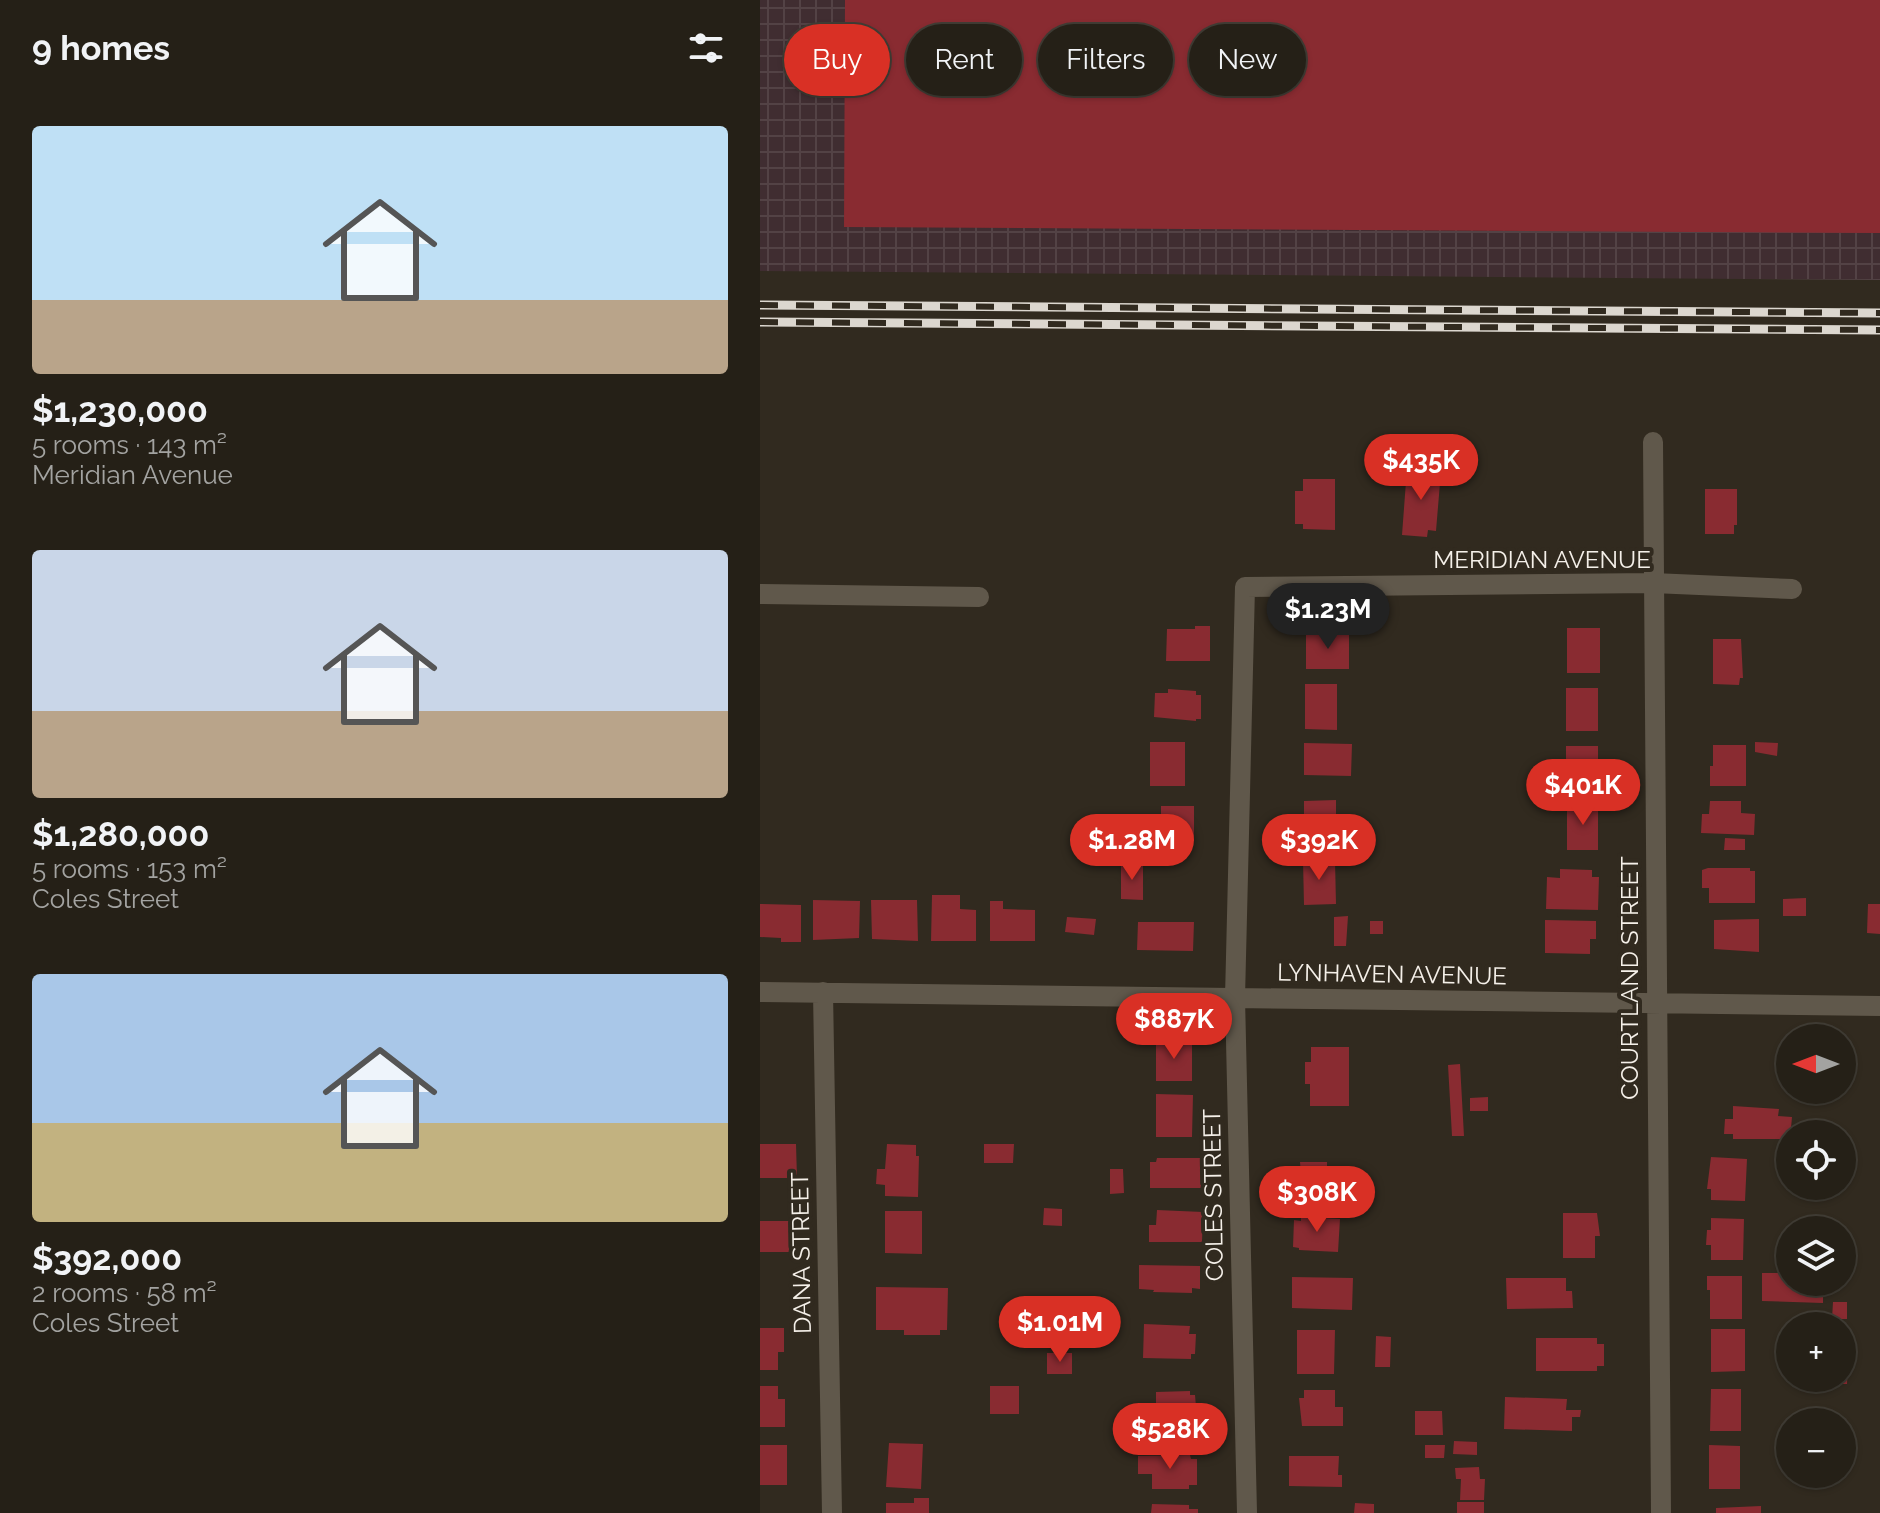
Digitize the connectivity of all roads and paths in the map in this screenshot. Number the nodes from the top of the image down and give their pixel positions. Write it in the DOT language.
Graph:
graph roads {
  1 [pos="1653,442"];
  2 [pos="1653,583"];
  3 [pos="1245,587"];
  4 [pos="1792,589"];
  5 [pos="760,594"];
  6 [pos="979,597"];
  7 [pos="760,992"];
  8 [pos="823,992"];
  9 [pos="1235,998"];
  10 [pos="1655,1004"];
  11 [pos="1880,1006"];
  12 [pos="832,1513"];
  13 [pos="1247,1513"];
  14 [pos="1661,1513"];
  1 -- 2 [label="street, COURTLAND STREET"];
  2 -- 3 [label="street, MERIDIAN AVENUE"];
  2 -- 4 [label="street, MERIDIAN AVENUE"];
  2 -- 10 [label="street, COURTLAND STREET"];
  3 -- 9 [label="street, COLES STREET"];
  5 -- 6 [label="street"];
  7 -- 8 [label="street, LYNHAVEN AVENUE"];
  8 -- 9 [label="street, LYNHAVEN AVENUE"];
  8 -- 12 [label="street, DANA STREET"];
  9 -- 10 [label="street, LYNHAVEN AVENUE"];
  9 -- 13 [label="street, COLES STREET"];
  10 -- 11 [label="street, LYNHAVEN AVENUE"];
  10 -- 14 [label="street, COURTLAND STREET"];
}
